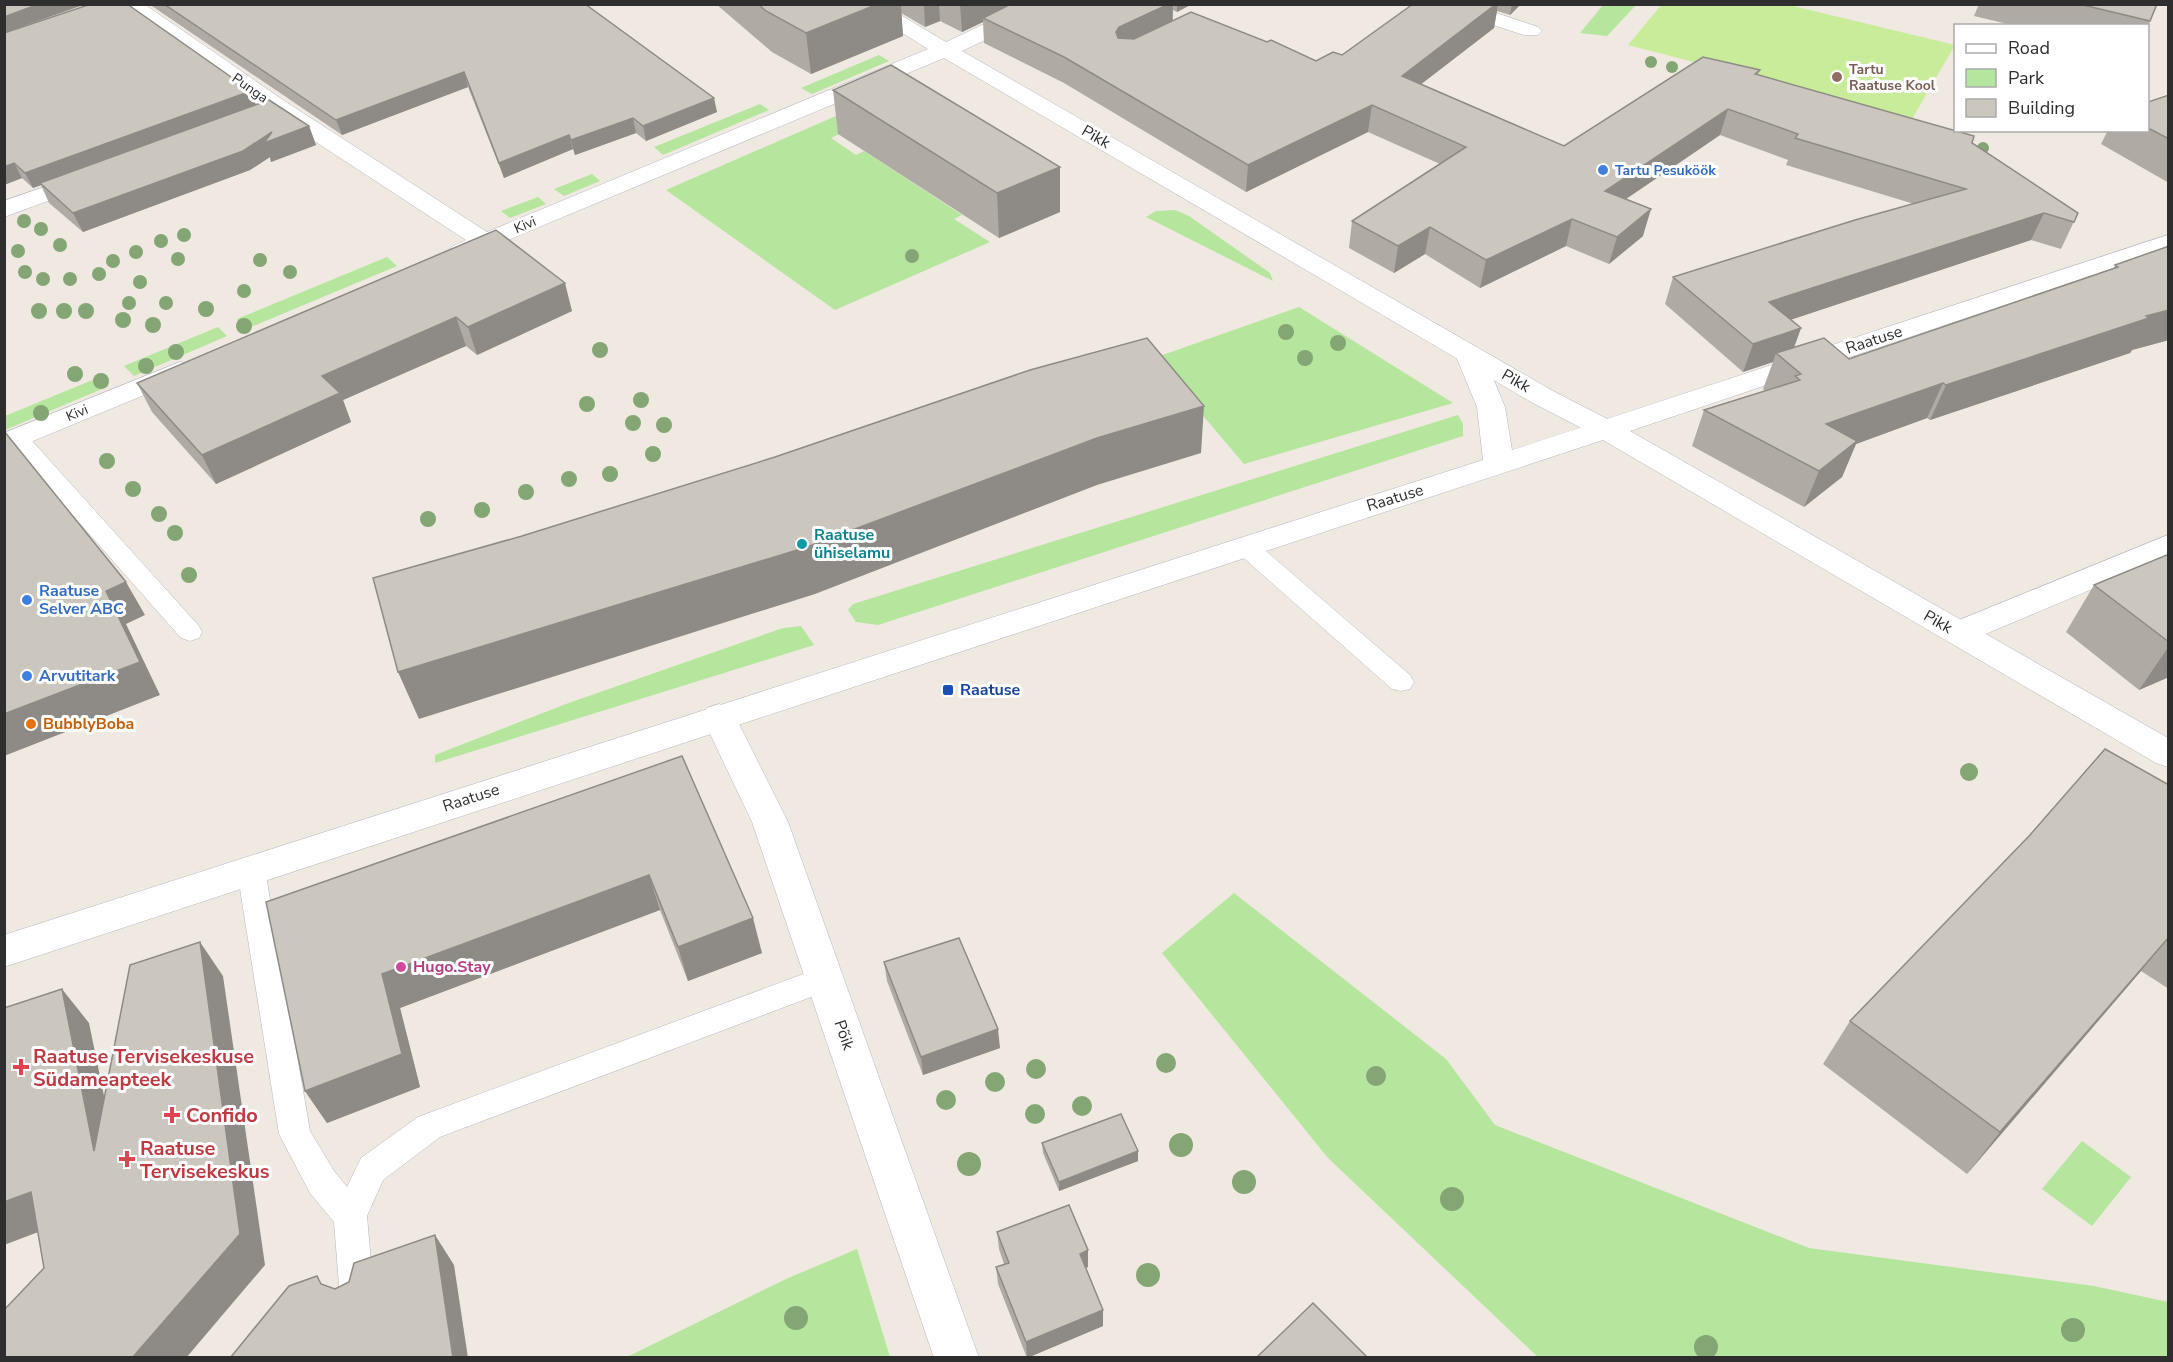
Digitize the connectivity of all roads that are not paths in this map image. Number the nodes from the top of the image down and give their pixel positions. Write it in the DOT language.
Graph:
graph roads {
  1 [pos="130,4"];
  2 [pos="866,4"];
  3 [pos="1044,4"];
  4 [pos="1447,4"];
  5 [pos="1531,31"];
  6 [pos="946,49"];
  7 [pos="278,107"];
  8 [pos="224,128"];
  9 [pos="103,173"];
  10 [pos="4,210"];
  11 [pos="486,242"];
  12 [pos="2169,242"];
  13 [pos="442,260"];
  14 [pos="1469,354"];
  15 [pos="203,360"];
  16 [pos="1605,429"];
  17 [pos="11,441"];
  18 [pos="1498,464"];
  19 [pos="2169,545"];
  20 [pos="1245,546"];
  21 [pos="190,632"];
  22 [pos="1958,633"];
  23 [pos="1401,682"];
  24 [pos="719,717"];
  25 [pos="2169,754"];
  26 [pos="251,870"];
  27 [pos="4,951"];
  28 [pos="825,980"];
  29 [pos="350,1216"];
  30 [pos="357,1299"];
  31 [pos="957,1358"];
  1 -- 7 [label="street, Punga"];
  2 -- 6 [label="street, Pikk"];
  3 -- 6 [label="street, Kivi"];
  4 -- 5 [label="street"];
  6 -- 11 [label="street, Kivi"];
  6 -- 14 [label="street, Pikk"];
  7 -- 8 [label="street, Punga"];
  7 -- 11 [label="street"];
  9 -- 10 [label="street"];
  11 -- 13 [label="street, Kivi"];
  12 -- 16 [label="street, Raatuse"];
  14 -- 16 [label="street, Pikk"];
  14 -- 18 [label="street"];
  15 -- 17 [label="street, Kivi"];
  16 -- 18 [label="street, Raatuse"];
  16 -- 22 [label="street, Pikk"];
  17 -- 21 [label="lane"];
  18 -- 20 [label="street, Raatuse"];
  19 -- 22 [label="street"];
  20 -- 23 [label="lane"];
  20 -- 24 [label="street, Raatuse"];
  22 -- 25 [label="street, Pikk"];
  24 -- 26 [label="street, Raatuse"];
  24 -- 28 [label="street, Põik"];
  26 -- 27 [label="street, Raatuse"];
  26 -- 29 [label="lane"];
  28 -- 29 [label="lane"];
  28 -- 31 [label="street, Põik"];
  29 -- 30 [label="lane"];
}
